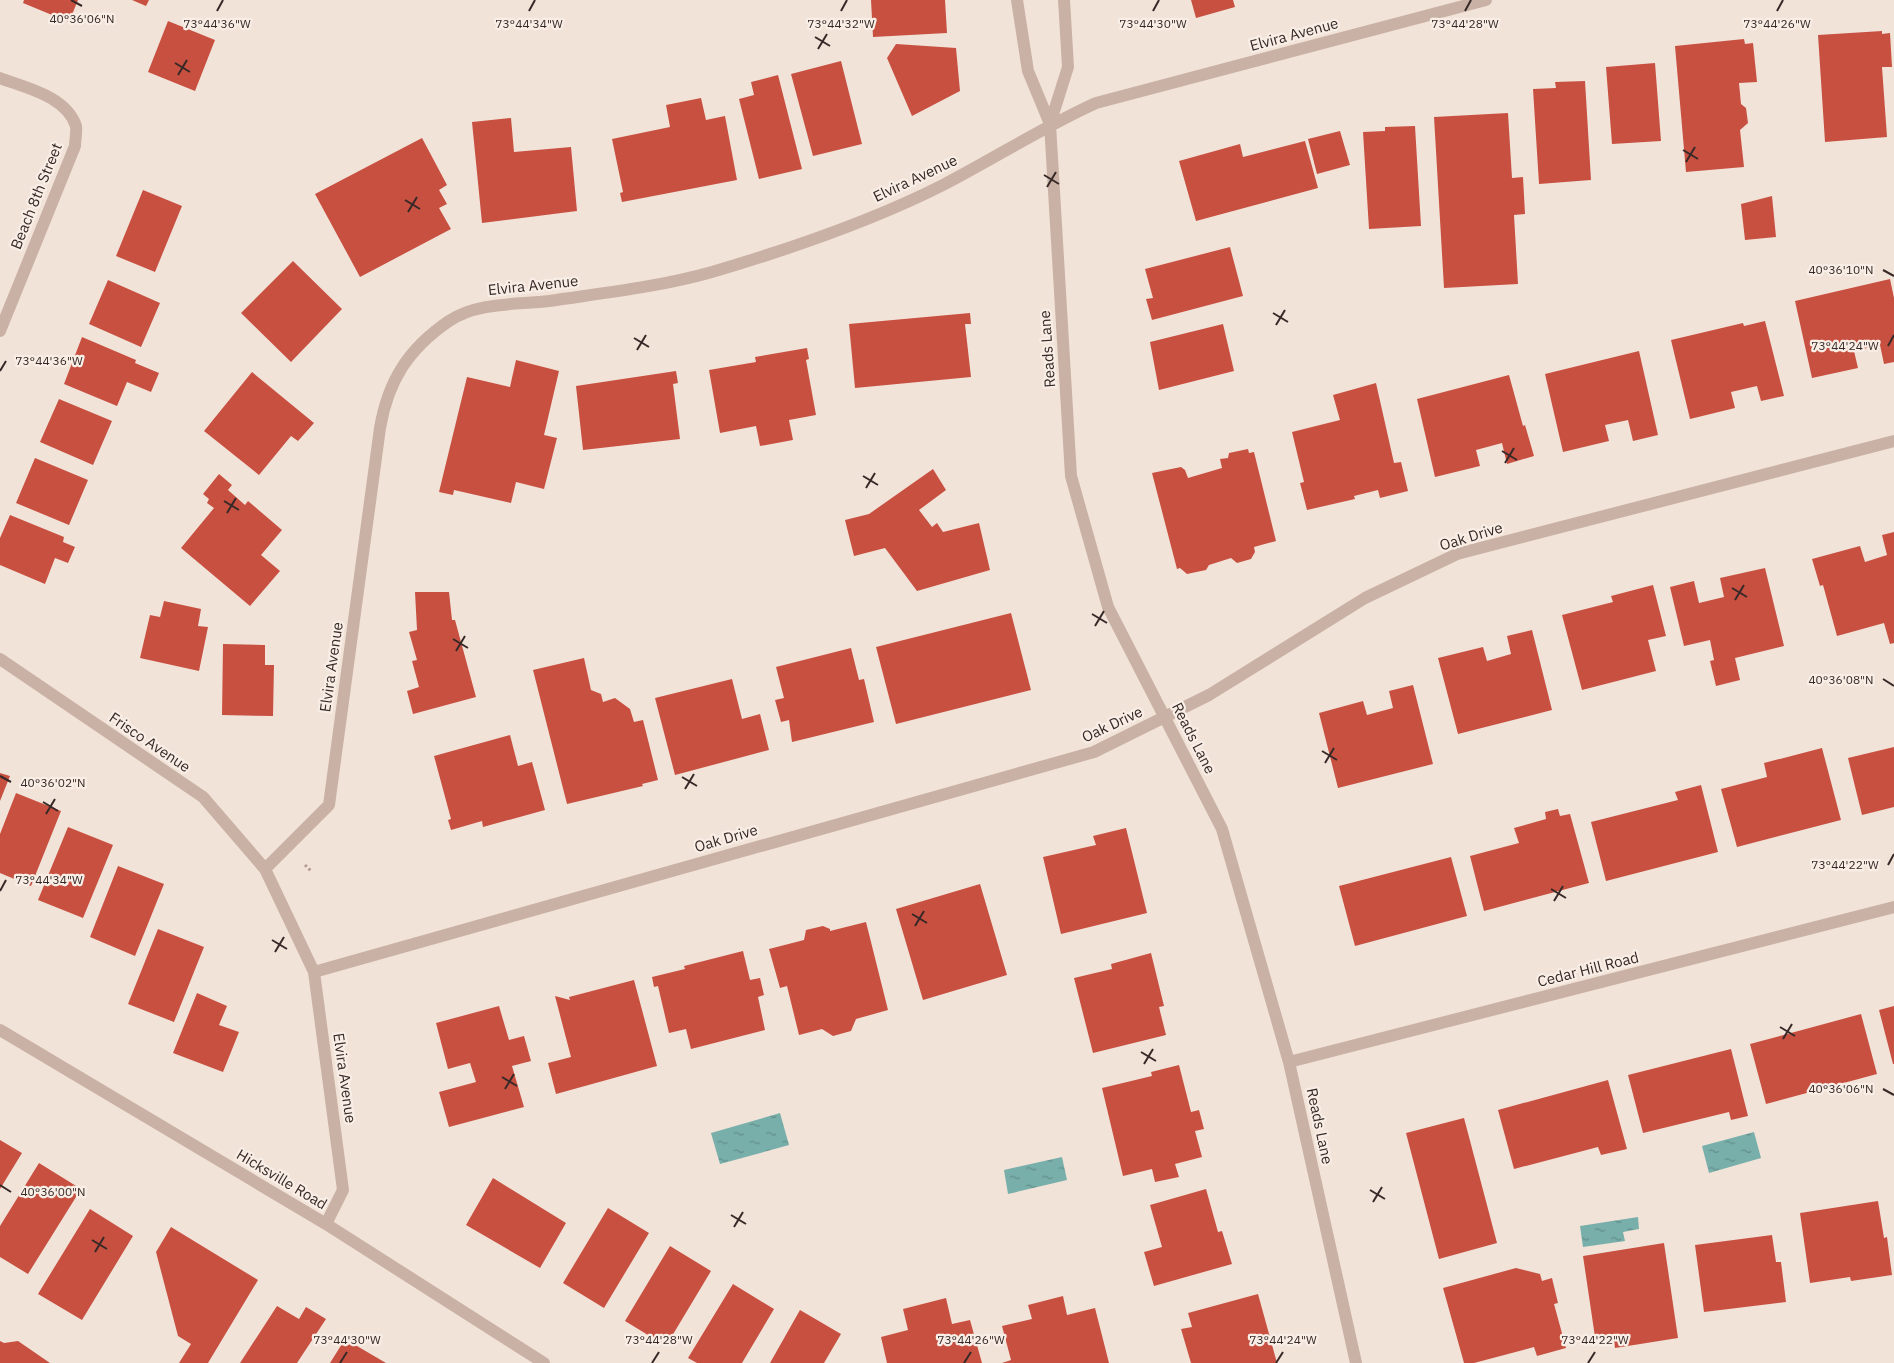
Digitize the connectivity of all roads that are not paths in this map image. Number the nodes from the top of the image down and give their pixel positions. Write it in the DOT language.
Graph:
graph roads {
  1 [pos="1017,0"];
  2 [pos="1064,0"];
  3 [pos="1486,0"];
  4 [pos="0,78"];
  5 [pos="1050,124"];
  6 [pos="0,331"];
  7 [pos="1894,441"];
  8 [pos="0,659"];
  9 [pos="1164,717"];
  10 [pos="265,870"];
  11 [pos="1894,908"];
  12 [pos="314,972"];
  13 [pos="0,1030"];
  14 [pos="1289,1062"];
  15 [pos="326,1224"];
  16 [pos="544,1363"];
  17 [pos="1356,1363"];
  1 -- 5 [label="street, Reads Lane"];
  2 -- 5 [label="street, Reads Lane"];
  3 -- 5 [label="street, Elvira Avenue"];
  4 -- 6 [label="street, Beach 8th Street"];
  5 -- 9 [label="street, Reads Lane"];
  5 -- 10 [label="street, Elvira Avenue"];
  7 -- 9 [label="street, Oak Drive"];
  8 -- 10 [label="street, Frisco Avenue"];
  9 -- 12 [label="street, Oak Drive"];
  9 -- 14 [label="street, Reads Lane"];
  10 -- 12 [label="street, Elvira Avenue"];
  11 -- 14 [label="street, Cedar Hill Road"];
  12 -- 15 [label="street, Elvira Avenue"];
  13 -- 15 [label="street, Hicksville Road"];
  14 -- 17 [label="street, Reads Lane"];
  15 -- 16 [label="street, Hicksville Road"];
}
